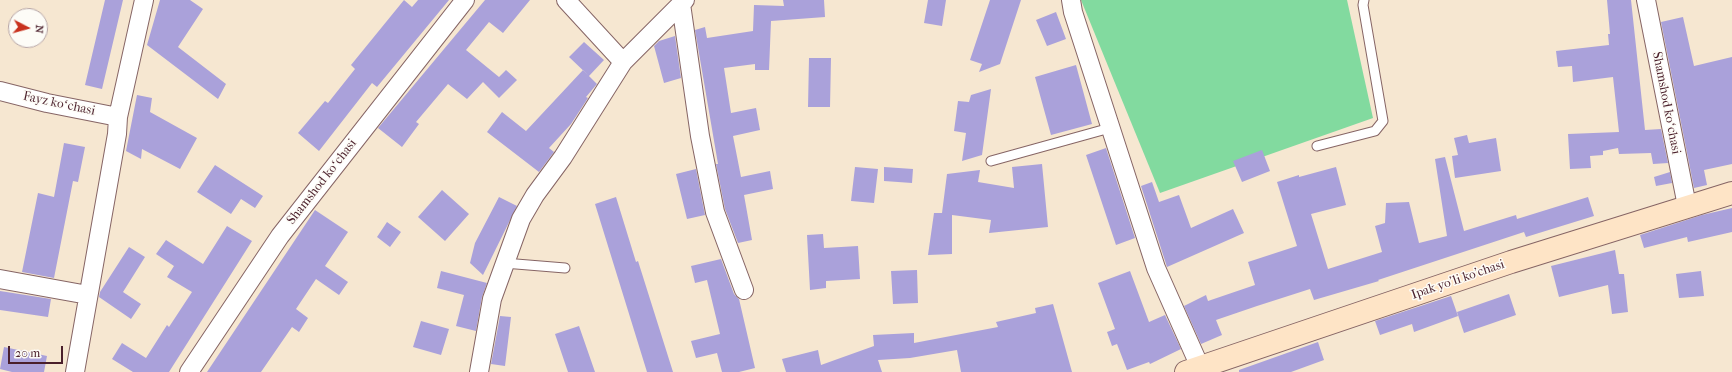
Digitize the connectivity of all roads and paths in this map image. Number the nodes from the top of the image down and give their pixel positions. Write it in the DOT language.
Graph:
graph roads {
  1 [pos="144,0"];
  2 [pos="465,0"];
  3 [pos="566,0"];
  4 [pos="1071,0"];
  5 [pos="1364,0"];
  6 [pos="1646,0"];
  7 [pos="683,2"];
  8 [pos="623,62"];
  9 [pos="0,91"];
  10 [pos="118,117"];
  11 [pos="1110,128"];
  12 [pos="1317,146"];
  13 [pos="991,161"];
  14 [pos="1732,193"];
  15 [pos="1687,206"];
  16 [pos="504,262"];
  17 [pos="564,268"];
  18 [pos="0,279"];
  19 [pos="744,290"];
  20 [pos="88,295"];
  21 [pos="1205,368"];
  22 [pos="75,372"];
  23 [pos="189,372"];
  24 [pos="479,372"];
  1 -- 10 [label="street"];
  2 -- 23 [label="street, Shamshod koʻchasi"];
  3 -- 8 [label="street"];
  4 -- 11 [label="street"];
  5 -- 12 [label="lane"];
  6 -- 15 [label="street, Shamshod koʻchasi"];
  7 -- 8 [label="street"];
  7 -- 19 [label="street"];
  8 -- 16 [label="street"];
  9 -- 10 [label="street, Fayz koʻchasi"];
  10 -- 20 [label="street"];
  11 -- 13 [label="lane"];
  11 -- 21 [label="street"];
  14 -- 15 [label="main road, Ipak yo'li ko'chasi"];
  15 -- 21 [label="main road, Ipak yo'li ko'chasi"];
  16 -- 17 [label="lane"];
  16 -- 24 [label="street"];
  18 -- 20 [label="street"];
  20 -- 22 [label="street"];
}
